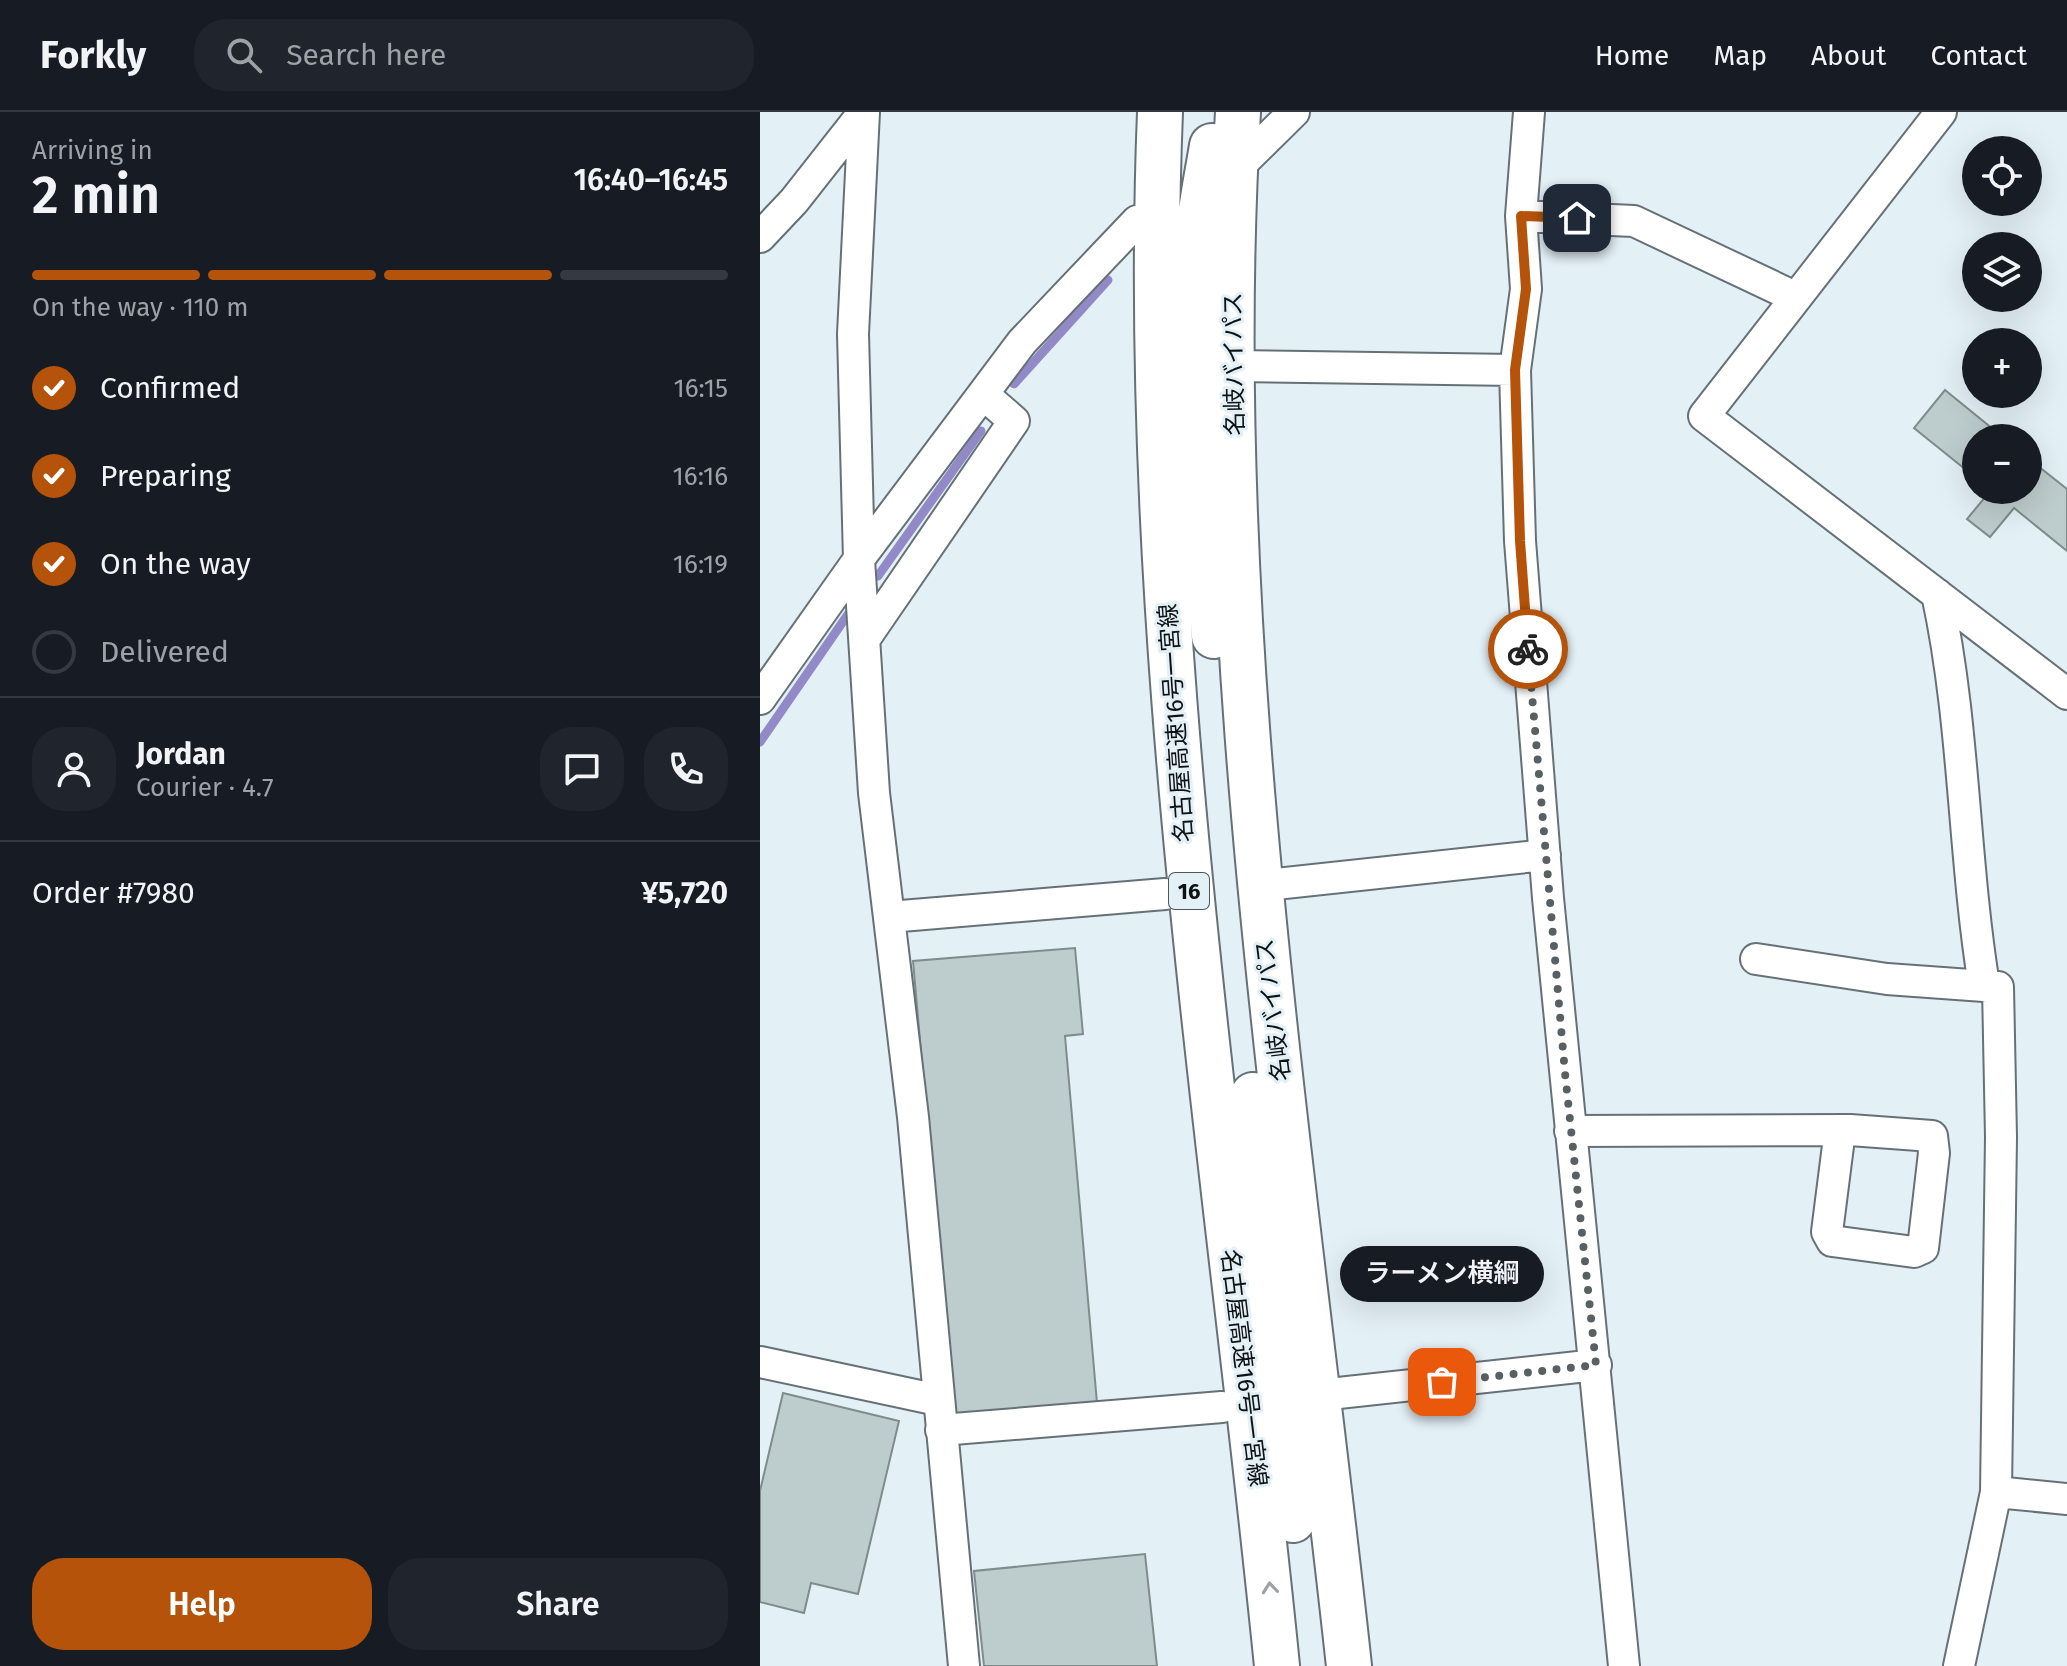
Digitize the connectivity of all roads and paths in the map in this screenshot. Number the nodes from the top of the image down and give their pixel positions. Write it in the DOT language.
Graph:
graph roads {
  1 [pos="864,112"];
  2 [pos="1144,112"];
  3 [pos="1160,112"];
  4 [pos="1216,112"];
  5 [pos="1238,112"];
  6 [pos="1294,112"];
  7 [pos="1529,112"];
  8 [pos="1941,112"];
  9 [pos="1234,171"];
  10 [pos="1521,216"];
  11 [pos="1137,221"];
  12 [pos="760,237"];
  13 [pos="1795,297"];
  14 [pos="1231,366"];
  15 [pos="1515,370"];
  16 [pos="984,395"];
  17 [pos="859,559"];
  18 [pos="1937,594"];
  19 [pos="866,637"];
  20 [pos="2067,694"];
  21 [pos="760,699"];
  22 [pos="1545,855"];
  23 [pos="1258,886"];
  24 [pos="1165,894"];
  25 [pos="889,917"];
  26 [pos="1756,959"];
  27 [pos="1984,985"];
  28 [pos="1840,1130"];
  29 [pos="1570,1131"];
  30 [pos="760,1362"];
  31 [pos="1596,1365"];
  32 [pos="1320,1395"];
  33 [pos="938,1400"];
  34 [pos="1222,1407"];
  35 [pos="941,1430"];
  36 [pos="1996,1492"];
  37 [pos="2067,1499"];
  38 [pos="964,1666"];
  39 [pos="1248,1666"];
  40 [pos="1277,1666"];
  41 [pos="1307,1666"];
  42 [pos="1330,1666"];
  43 [pos="1349,1666"];
  44 [pos="1624,1666"];
  45 [pos="1959,1666"];
  1 -- 12 [label="street"];
  1 -- 17 [label="street"];
  2 -- 11 [label="highway"];
  40 -- 3 [label="highway, 名古屋高速16号一宮線 / 16, one-way"];
  4 -- 41 [label="highway"];
  4 -- 42 [label="highway"];
  5 -- 9 [label="highway, 名岐バイパス"];
  6 -- 9 [label="street"];
  7 -- 10 [label="street"];
  8 -- 13 [label="street"];
  9 -- 14 [label="highway, 名岐バイパス"];
  10 -- 13 [label="street"];
  10 -- 15 [label="street"];
  11 -- 16 [label="street"];
  11 -- 24 [label="highway"];
  13 -- 18 [label="street"];
  14 -- 15 [label="street"];
  14 -- 23 [label="highway, 名岐バイパス"];
  15 -- 22 [label="street"];
  16 -- 17 [label="street"];
  16 -- 19 [label="street"];
  17 -- 19 [label="street"];
  17 -- 21 [label="street"];
  18 -- 20 [label="street"];
  18 -- 27 [label="street"];
  19 -- 25 [label="street"];
  22 -- 23 [label="street"];
  22 -- 29 [label="street"];
  23 -- 32 [label="highway, 名岐バイパス"];
  24 -- 25 [label="street"];
  24 -- 34 [label="highway"];
  25 -- 33 [label="street"];
  26 -- 27 [label="street"];
  27 -- 36 [label="street"];
  28 -- 28 [label="street"];
  28 -- 29 [label="street"];
  29 -- 31 [label="street"];
  30 -- 33 [label="street"];
  31 -- 32 [label="street"];
  31 -- 44 [label="street"];
  32 -- 43 [label="highway, 名岐バイパス"];
  33 -- 35 [label="street"];
  34 -- 35 [label="street"];
  34 -- 39 [label="highway"];
  35 -- 38 [label="street"];
  36 -- 37 [label="street"];
  36 -- 45 [label="street"];
}
